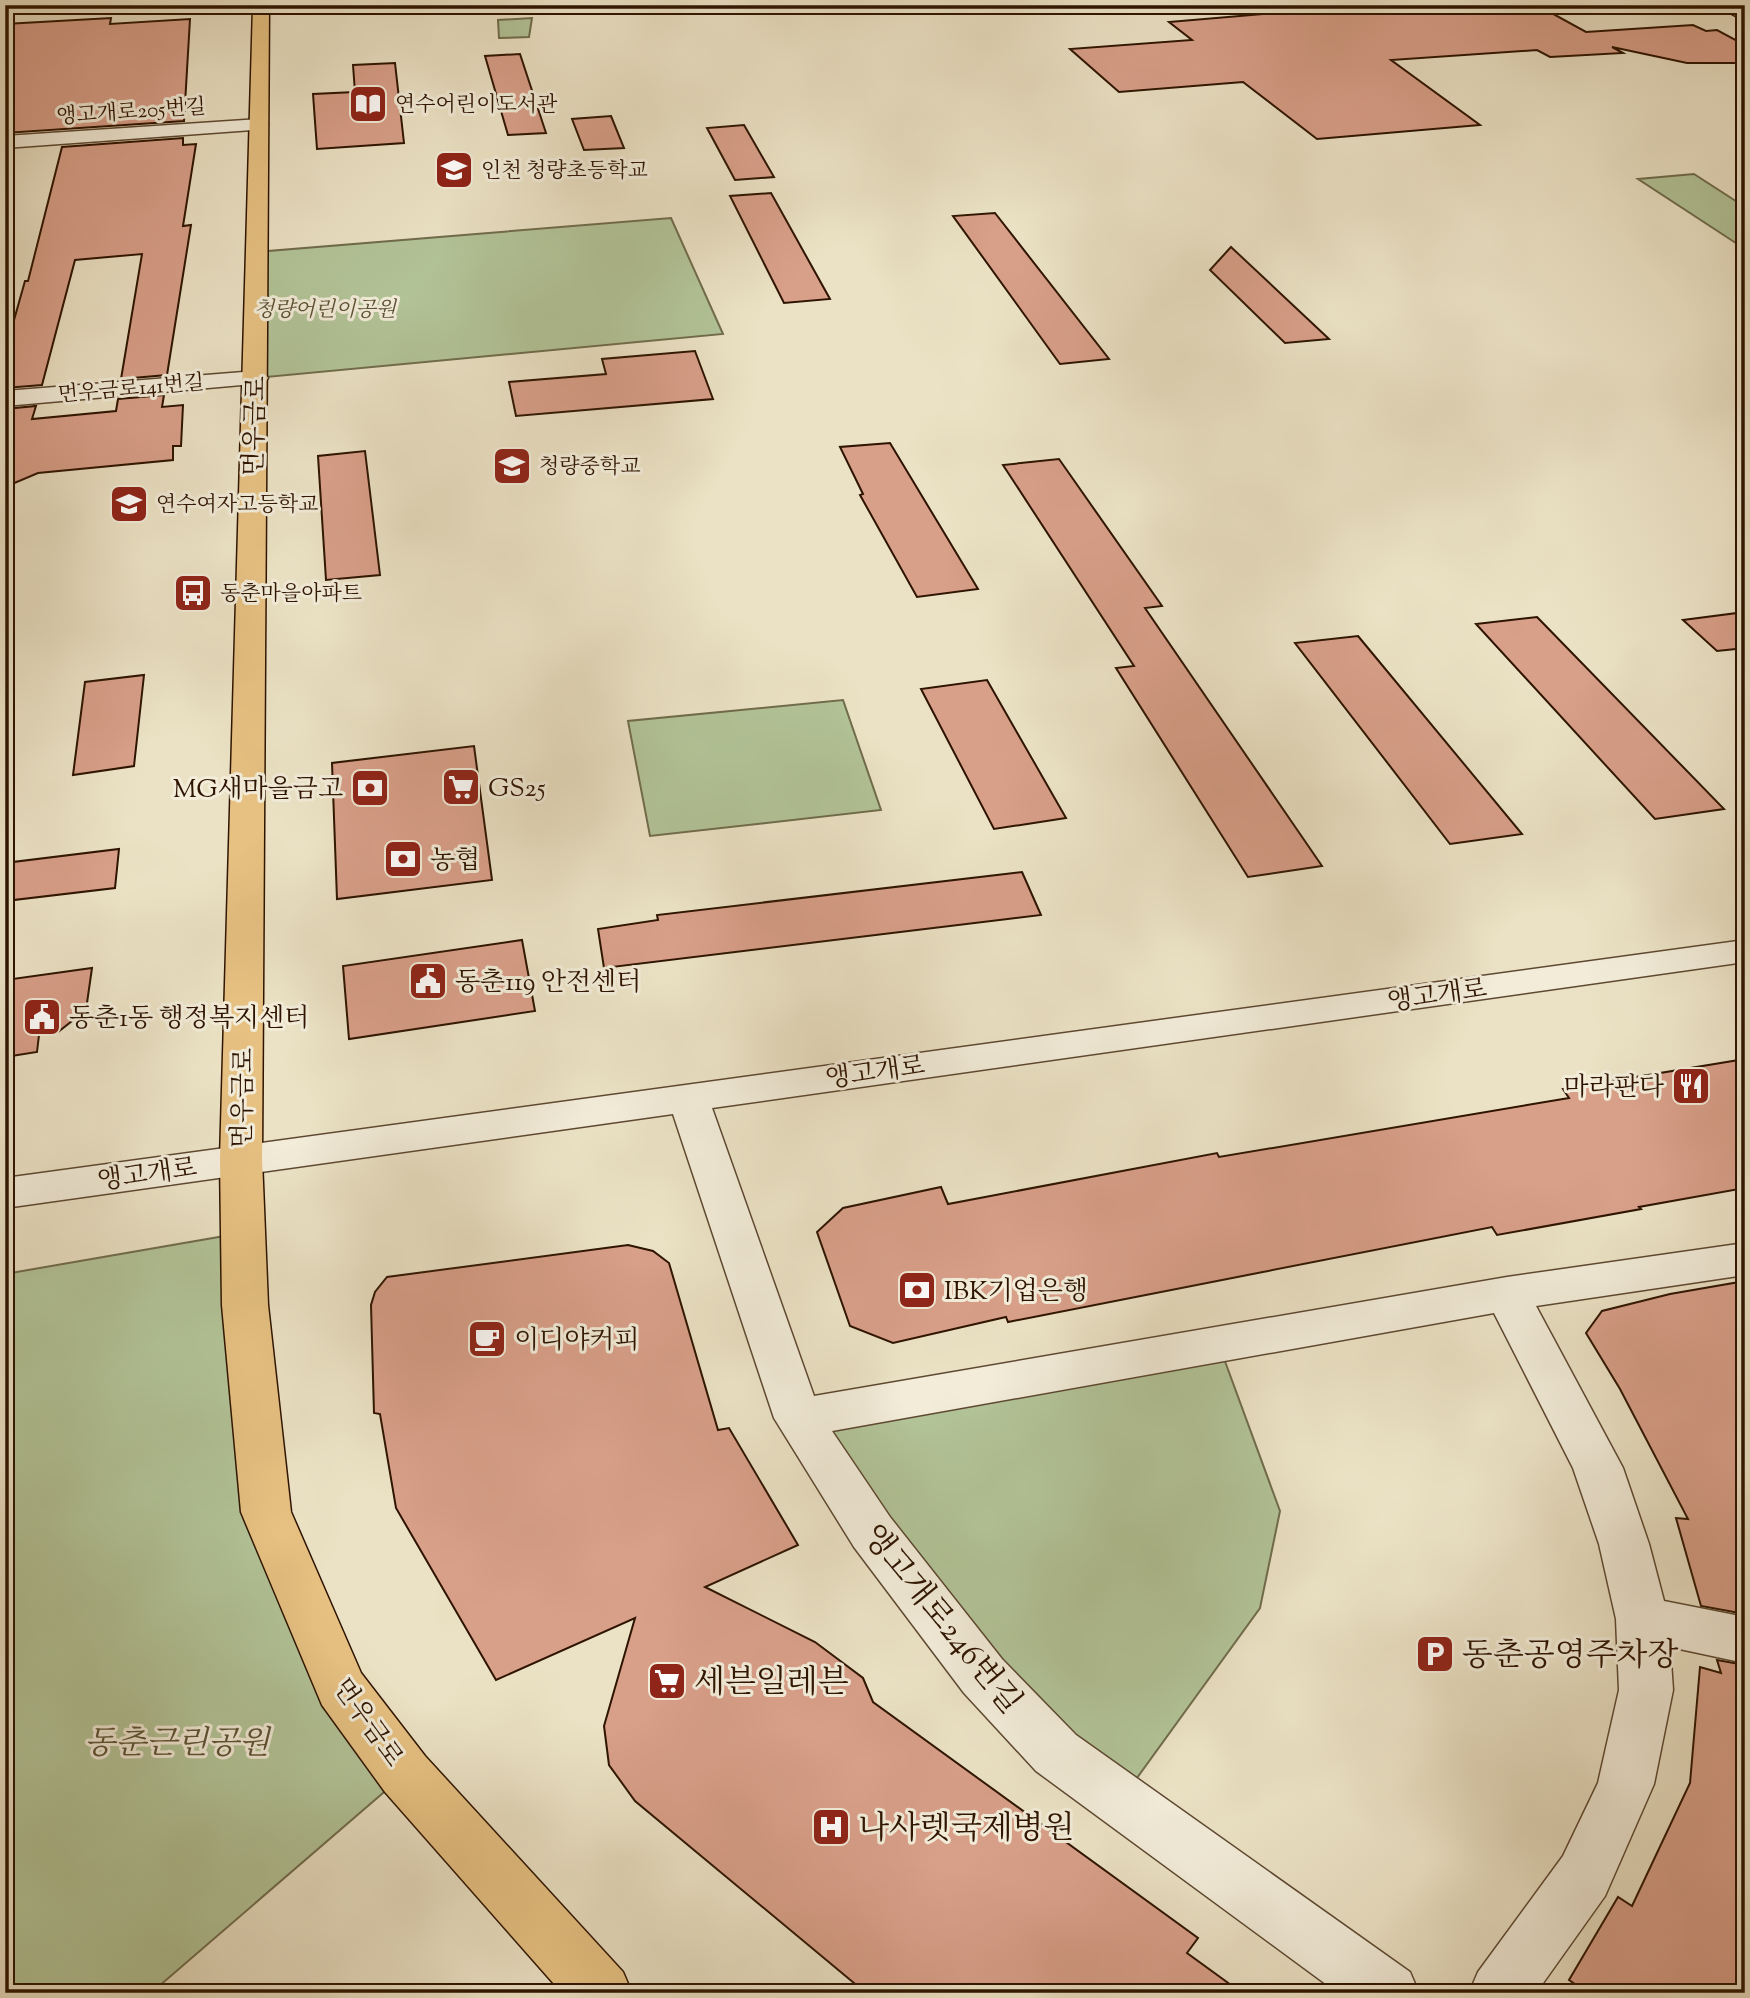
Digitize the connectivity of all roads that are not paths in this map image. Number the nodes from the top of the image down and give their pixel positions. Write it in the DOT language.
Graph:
graph roads {
  1 [pos="261,5"];
  2 [pos="1724,5"];
  3 [pos="1745,16"];
  4 [pos="259,125"];
  5 [pos="5,142"];
  6 [pos="256,378"];
  7 [pos="5,399"];
  8 [pos="1745,951"];
  9 [pos="688,1097"];
  10 [pos="241,1159"];
  11 [pos="5,1193"];
  12 [pos="1745,1259"];
  13 [pos="1507,1294"];
  14 [pos="798,1418"];
  15 [pos="1642,1619"];
  16 [pos="1745,1640"];
  17 [pos="602,1993"];
  18 [pos="1389,1993"];
  19 [pos="1499,1993"];
  1 -- 4 [label="main road, 먼우금로"];
  2 -- 3 [label="main road"];
  4 -- 5 [label="street, 앵고개로205번길"];
  4 -- 6 [label="main road, 먼우금로"];
  6 -- 7 [label="street, 먼우금로141번길"];
  6 -- 10 [label="main road, 먼우금로"];
  8 -- 9 [label="street, 앵고개로"];
  9 -- 10 [label="street, 앵고개로"];
  9 -- 14 [label="street, 앵고개로246번길"];
  10 -- 11 [label="street, 앵고개로"];
  10 -- 17 [label="main road, 먼우금로"];
  12 -- 13 [label="street"];
  13 -- 14 [label="street"];
  13 -- 15 [label="street"];
  14 -- 18 [label="street, 앵고개로246번길"];
  15 -- 16 [label="street"];
  15 -- 19 [label="street"];
}
